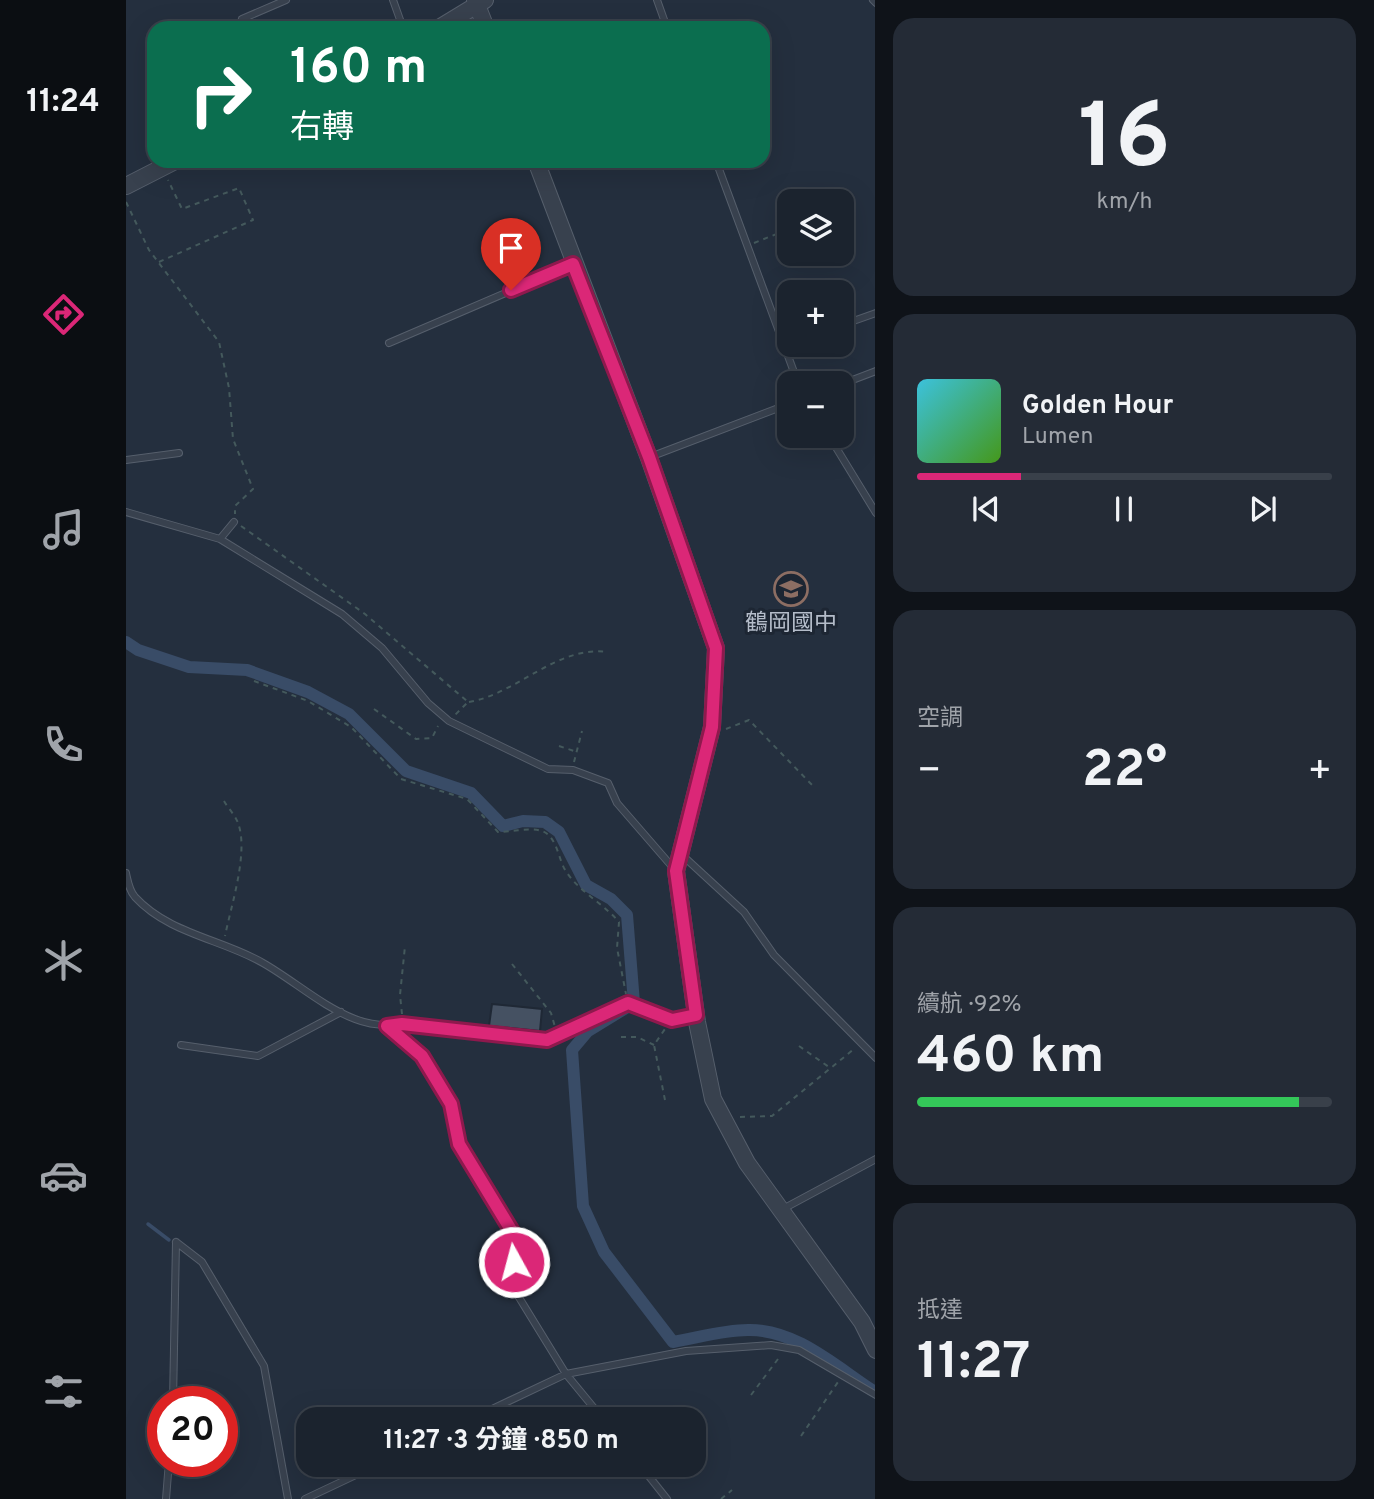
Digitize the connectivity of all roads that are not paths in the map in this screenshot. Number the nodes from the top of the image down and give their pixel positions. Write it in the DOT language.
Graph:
graph roads {
  1 [pos="286,0"];
  2 [pos="393,0"];
  3 [pos="657,0"];
  4 [pos="480,2"];
  5 [pos="242,19"];
  6 [pos="400,21"];
  7 [pos="450,21"];
  8 [pos="484,21"];
  9 [pos="664,21"];
  10 [pos="161,168"];
  11 [pos="539,168"];
  12 [pos="719,168"];
  13 [pos="126,186"];
  14 [pos="573,264"];
  15 [pos="875,313"];
  16 [pos="777,320"];
  17 [pos="854,321"];
  18 [pos="389,343"];
  19 [pos="875,371"];
  20 [pos="854,379"];
  21 [pos="777,409"];
  22 [pos="836,448"];
  23 [pos="179,453"];
  24 [pos="649,457"];
  25 [pos="126,460"];
  26 [pos="126,512"];
  27 [pos="875,513"];
  28 [pos="234,522"];
  29 [pos="220,539"];
  30 [pos="679,852"];
  31 [pos="676,871"];
  32 [pos="126,873"];
  33 [pos="341,1012"];
  34 [pos="696,1015"];
  35 [pos="387,1026"];
  36 [pos="181,1045"];
  37 [pos="875,1058"];
  38 [pos="875,1158"];
  39 [pos="779,1210"];
  40 [pos="875,1350"];
  41 [pos="566,1374"];
  42 [pos="173,1386"];
  43 [pos="875,1395"];
  44 [pos="496,1407"];
  45 [pos="593,1407"];
  46 [pos="168,1477"];
  47 [pos="352,1477"];
  48 [pos="650,1477"];
  49 [pos="166,1499"];
  50 [pos="288,1499"];
  51 [pos="305,1499"];
  52 [pos="667,1499"];
  1 -- 5 [label="lane"];
  2 -- 6 [label="lane"];
  3 -- 9 [label="lane"];
  4 -- 7 [label="street"];
  4 -- 8 [label="street"];
  10 -- 13 [label="street"];
  11 -- 14 [label="street"];
  12 -- 16 [label="lane"];
  14 -- 18 [label="lane"];
  14 -- 24 [label="street"];
  15 -- 17 [label="lane"];
  19 -- 20 [label="lane"];
  21 -- 24 [label="lane"];
  22 -- 27 [label="lane"];
  23 -- 25 [label="lane"];
  24 -- 30 [label="street"];
  26 -- 29 [label="lane"];
  28 -- 29 [label="lane"];
  29 -- 31 [label="lane"];
  30 -- 31 [label="street"];
  30 -- 37 [label="lane"];
  31 -- 34 [label="street"];
  32 -- 33 [label="lane"];
  33 -- 35 [label="lane"];
  33 -- 36 [label="lane"];
  34 -- 35 [label="lane"];
  34 -- 39 [label="street"];
  35 -- 41 [label="lane"];
  38 -- 39 [label="lane"];
  39 -- 40 [label="street"];
  41 -- 43 [label="lane"];
  41 -- 44 [label="lane"];
  41 -- 45 [label="lane"];
  42 -- 50 [label="lane"];
  46 -- 49 [label="lane"];
  47 -- 51 [label="lane"];
  48 -- 52 [label="lane"];
}
